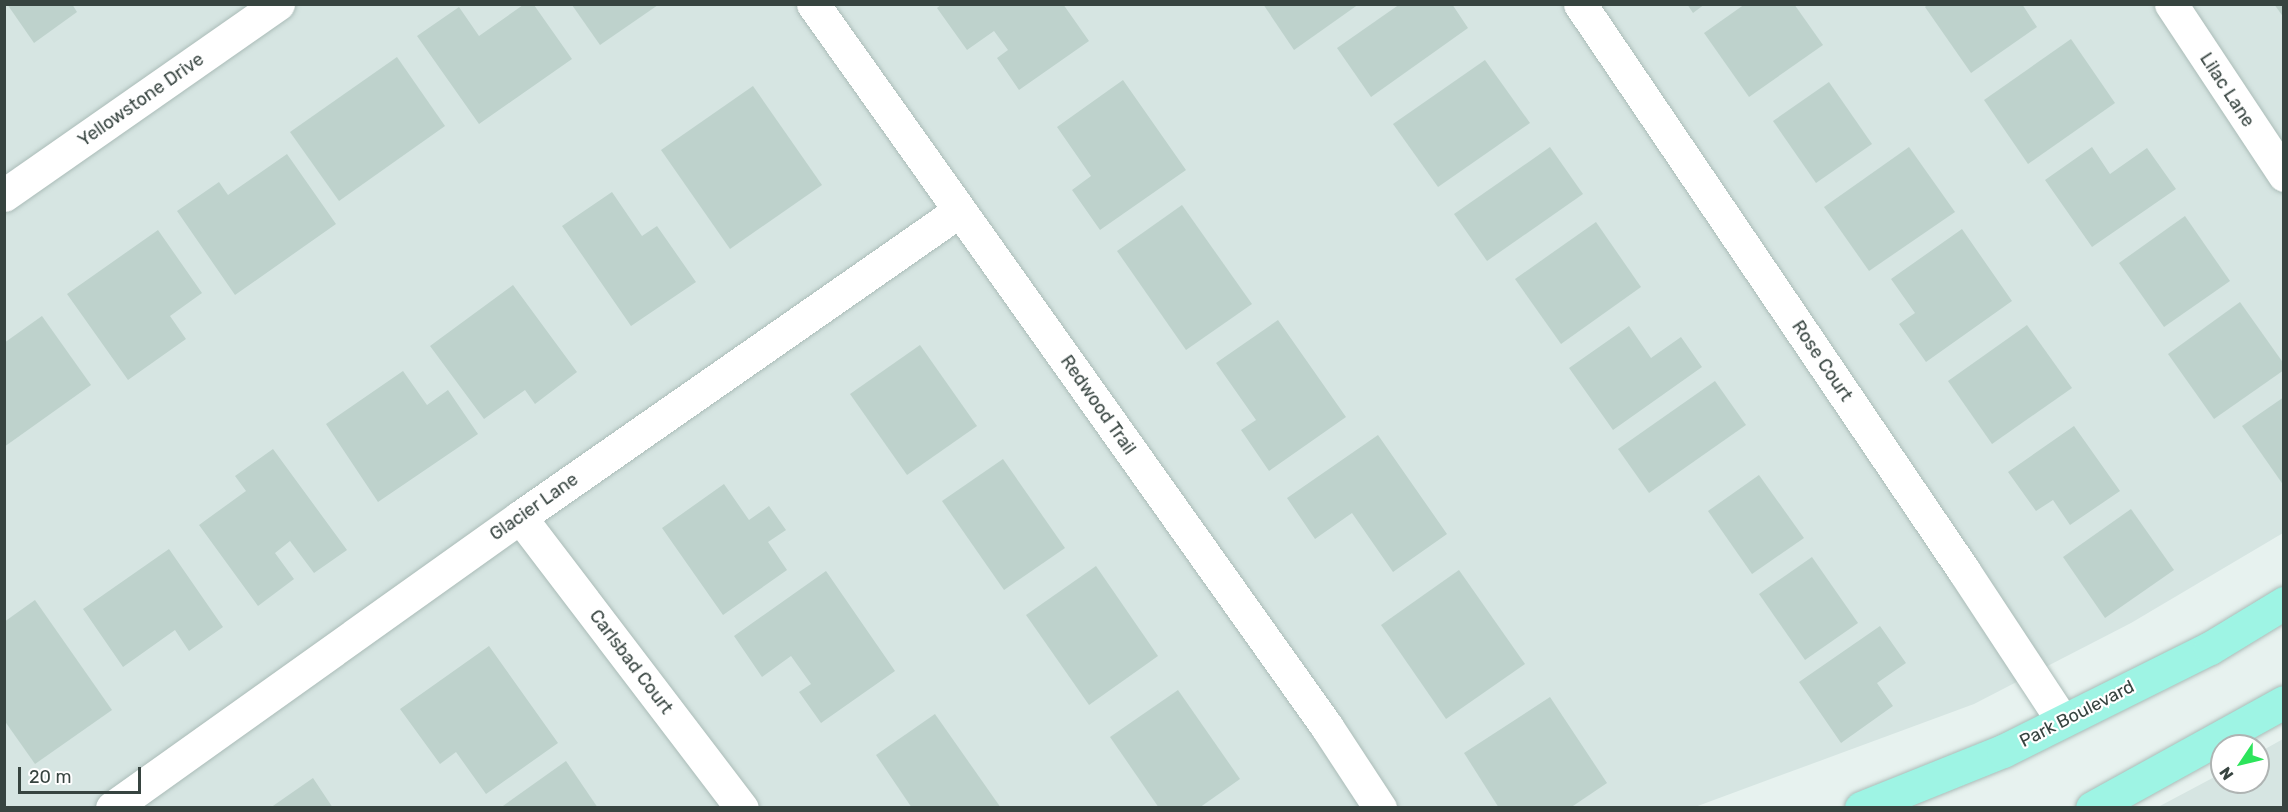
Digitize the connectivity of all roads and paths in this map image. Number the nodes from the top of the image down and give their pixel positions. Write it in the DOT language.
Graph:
graph roads {
  1 [pos="278,4"];
  2 [pos="813,4"];
  3 [pos="1580,4"];
  4 [pos="2171,4"];
  5 [pos="2283,175"];
  6 [pos="4,195"];
  7 [pos="959,211"];
  8 [pos="520,517"];
  9 [pos="2283,603"];
  10 [pos="2283,702"];
  11 [pos="2062,720"];
  12 [pos="112,807"];
  13 [pos="742,807"];
  14 [pos="1380,807"];
  15 [pos="1861,807"];
  16 [pos="2092,807"];
  1 -- 6 [label="street, Yellowstone Drive"];
  2 -- 7 [label="street, Redwood Trail"];
  3 -- 11 [label="street, Rose Court"];
  4 -- 5 [label="street, Lilac Lane"];
  7 -- 8 [label="street, Glacier Lane"];
  7 -- 14 [label="street, Redwood Trail"];
  8 -- 12 [label="street, Glacier Lane"];
  8 -- 13 [label="street, Carlsbad Court"];
  9 -- 11 [label="main road, Park Boulevard"];
  10 -- 16 [label="main road"];
  11 -- 15 [label="main road, Park Boulevard"];
}
